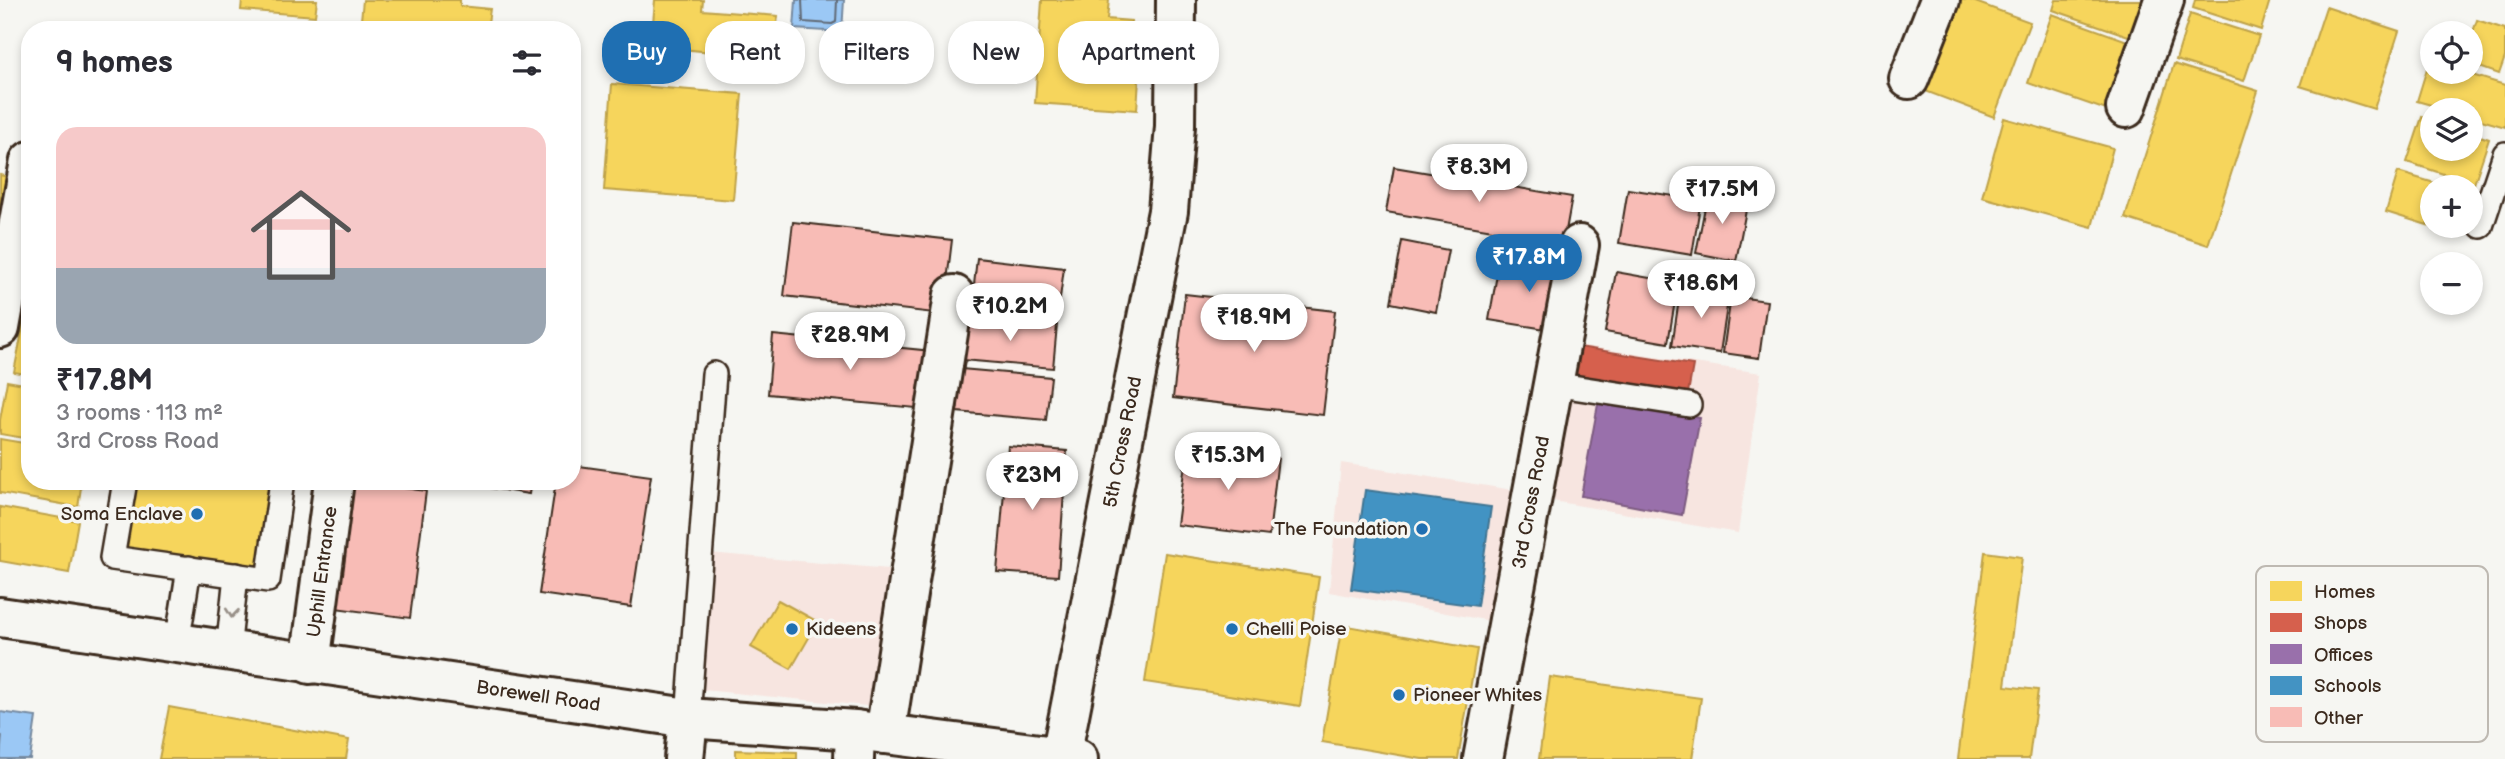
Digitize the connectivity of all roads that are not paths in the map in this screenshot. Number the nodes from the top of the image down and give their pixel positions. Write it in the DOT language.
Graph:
graph roads {
  1 [pos="1176,0"];
  2 [pos="1940,0"];
  3 [pos="2164,0"];
  4 [pos="1909,79"];
  5 [pos="2126,108"];
  6 [pos="2505,154"];
  7 [pos="21,212"];
  8 [pos="2483,220"];
  9 [pos="1579,245"];
  10 [pos="954,295"];
  11 [pos="0,328"];
  12 [pos="714,374"];
  13 [pos="1553,384"];
  14 [pos="1689,405"];
  15 [pos="123,490"];
  16 [pos="281,490"];
  17 [pos="333,490"];
  18 [pos="189,568"];
  19 [pos="236,575"];
  20 [pos="0,617"];
  21 [pos="177,644"];
  22 [pos="228,652"];
  23 [pos="310,664"];
  24 [pos="688,718"];
  25 [pos="865,741"];
  26 [pos="1070,758"];
  27 [pos="684,759"];
  28 [pos="1483,759"];
  1 -- 26 [label="street, 5th Cross Road"];
  2 -- 4 [label="street"];
  3 -- 5 [label="street"];
  6 -- 8 [label="lane"];
  7 -- 11 [label="street"];
  9 -- 13 [label="street, 3rd Cross Road"];
  10 -- 25 [label="street"];
  12 -- 24 [label="lane"];
  13 -- 14 [label="lane"];
  13 -- 28 [label="street, 3rd Cross Road"];
  15 -- 18 [label="lane"];
  16 -- 19 [label="lane"];
  17 -- 23 [label="street, Uphill Entrance"];
  18 -- 19 [label="lane"];
  18 -- 21 [label="lane"];
  19 -- 22 [label="lane, one-way"];
  20 -- 21 [label="street, Borewell Road"];
  21 -- 22 [label="street, Borewell Road"];
  22 -- 23 [label="street, Borewell Road"];
  23 -- 24 [label="street, Borewell Road"];
  24 -- 25 [label="street, Borewell Road"];
  24 -- 27 [label="street"];
  25 -- 26 [label="street, Borewell Road"];
}
